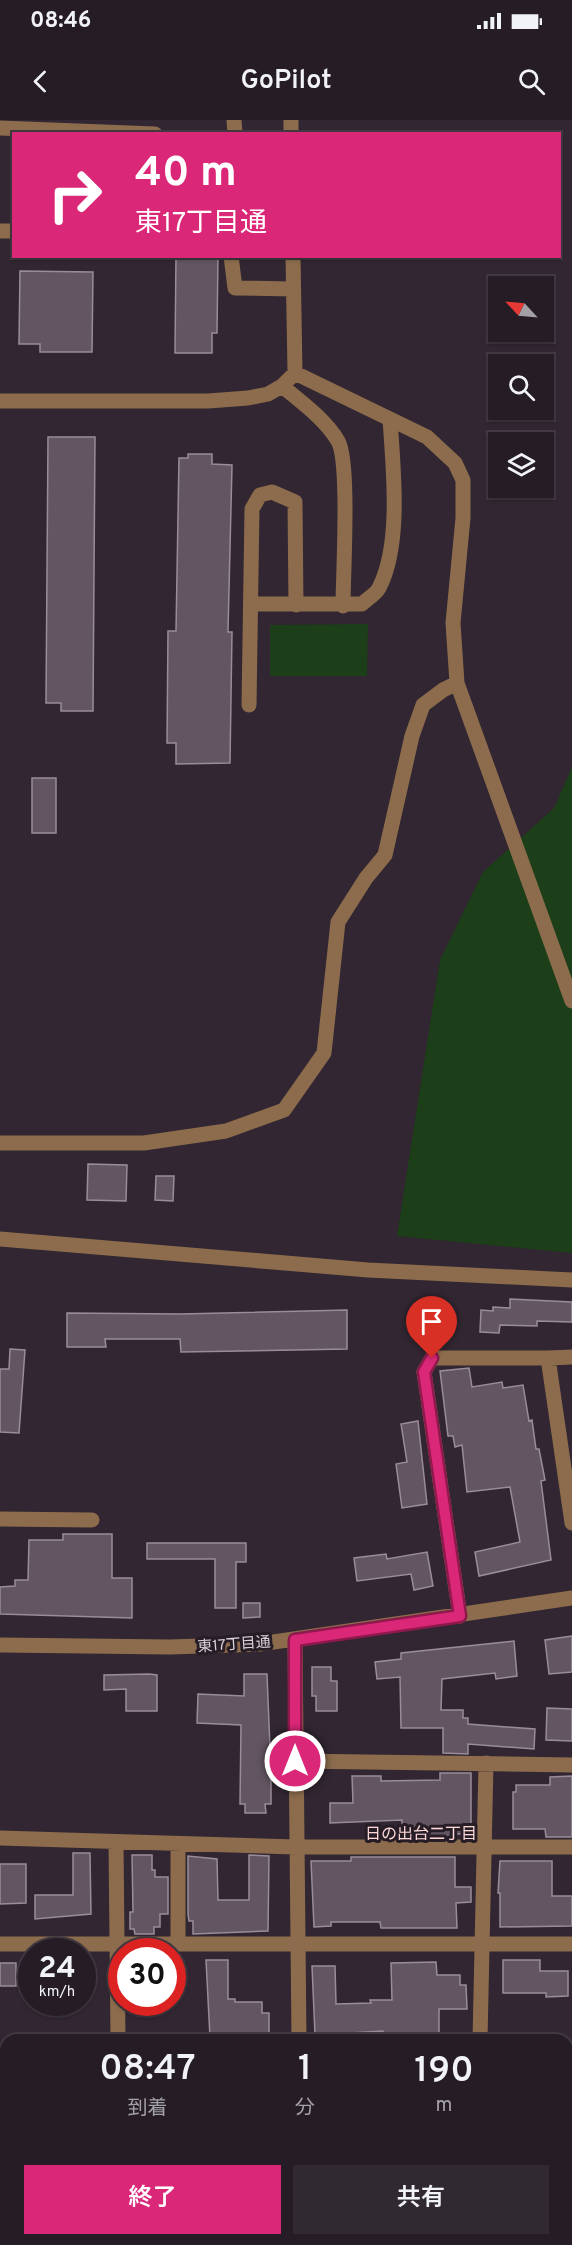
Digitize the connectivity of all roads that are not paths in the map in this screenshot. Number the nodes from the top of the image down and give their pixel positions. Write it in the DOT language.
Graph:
graph roads {
  1 [pos="0,128"];
  2 [pos="103,132"];
  3 [pos="231,258"];
  4 [pos="293,258"];
  5 [pos="293,289"];
  6 [pos="294,373"];
  7 [pos="282,386"];
  8 [pos="0,401"];
  9 [pos="390,419"];
  10 [pos="251,604"];
  11 [pos="296,605"];
  12 [pos="343,606"];
  13 [pos="457,683"];
  14 [pos="249,705"];
  15 [pos="572,1001"];
  16 [pos="0,1143"];
  17 [pos="0,1239"];
  18 [pos="572,1280"];
  19 [pos="572,1357"];
  20 [pos="548,1358"];
  21 [pos="0,1519"];
  22 [pos="92,1520"];
  23 [pos="572,1522"];
  24 [pos="572,1598"];
  25 [pos="460,1616"];
  26 [pos="295,1640"];
  27 [pos="0,1645"];
  28 [pos="295,1761"];
  29 [pos="486,1763"];
  30 [pos="572,1765"];
  31 [pos="0,1838"];
  32 [pos="116,1842"];
  33 [pos="178,1844"];
  34 [pos="485,1846"];
  35 [pos="296,1847"];
  36 [pos="572,1847"];
  37 [pos="117,1938"];
  38 [pos="178,1938"];
  39 [pos="108,1943"];
  40 [pos="483,1943"];
  41 [pos="0,1944"];
  42 [pos="186,1944"];
  43 [pos="572,1944"];
  44 [pos="297,1945"];
  45 [pos="117,2016"];
  46 [pos="117,2034"];
  47 [pos="299,2034"];
  48 [pos="480,2034"];
  1 -- 2 [label="street"];
  3 -- 5 [label="street"];
  4 -- 5 [label="street"];
  5 -- 6 [label="street"];
  6 -- 7 [label="street"];
  6 -- 9 [label="street"];
  7 -- 8 [label="street"];
  7 -- 12 [label="street"];
  9 -- 12 [label="street"];
  9 -- 13 [label="street"];
  10 -- 11 [label="street"];
  10 -- 11 [label="street"];
  10 -- 14 [label="street"];
  11 -- 12 [label="street"];
  13 -- 15 [label="street"];
  13 -- 16 [label="street"];
  17 -- 18 [label="street"];
  19 -- 20 [label="street"];
  20 -- 23 [label="street"];
  20 -- 25 [label="street"];
  21 -- 22 [label="street"];
  24 -- 25 [label="street, 東17丁目通"];
  25 -- 26 [label="street, 東17丁目通"];
  26 -- 27 [label="street, 東17丁目通"];
  26 -- 28 [label="street"];
  28 -- 29 [label="street"];
  28 -- 35 [label="street"];
  29 -- 30 [label="street"];
  29 -- 34 [label="street"];
  31 -- 32 [label="street"];
  32 -- 33 [label="street"];
  32 -- 37 [label="street"];
  33 -- 35 [label="street"];
  33 -- 38 [label="street"];
  34 -- 35 [label="street"];
  34 -- 36 [label="street"];
  34 -- 40 [label="street"];
  35 -- 44 [label="street"];
  39 -- 41 [label="street"];
  40 -- 43 [label="street"];
  40 -- 44 [label="street"];
  40 -- 48 [label="street"];
  42 -- 44 [label="street"];
  44 -- 47 [label="street"];
  45 -- 46 [label="street"];
}
